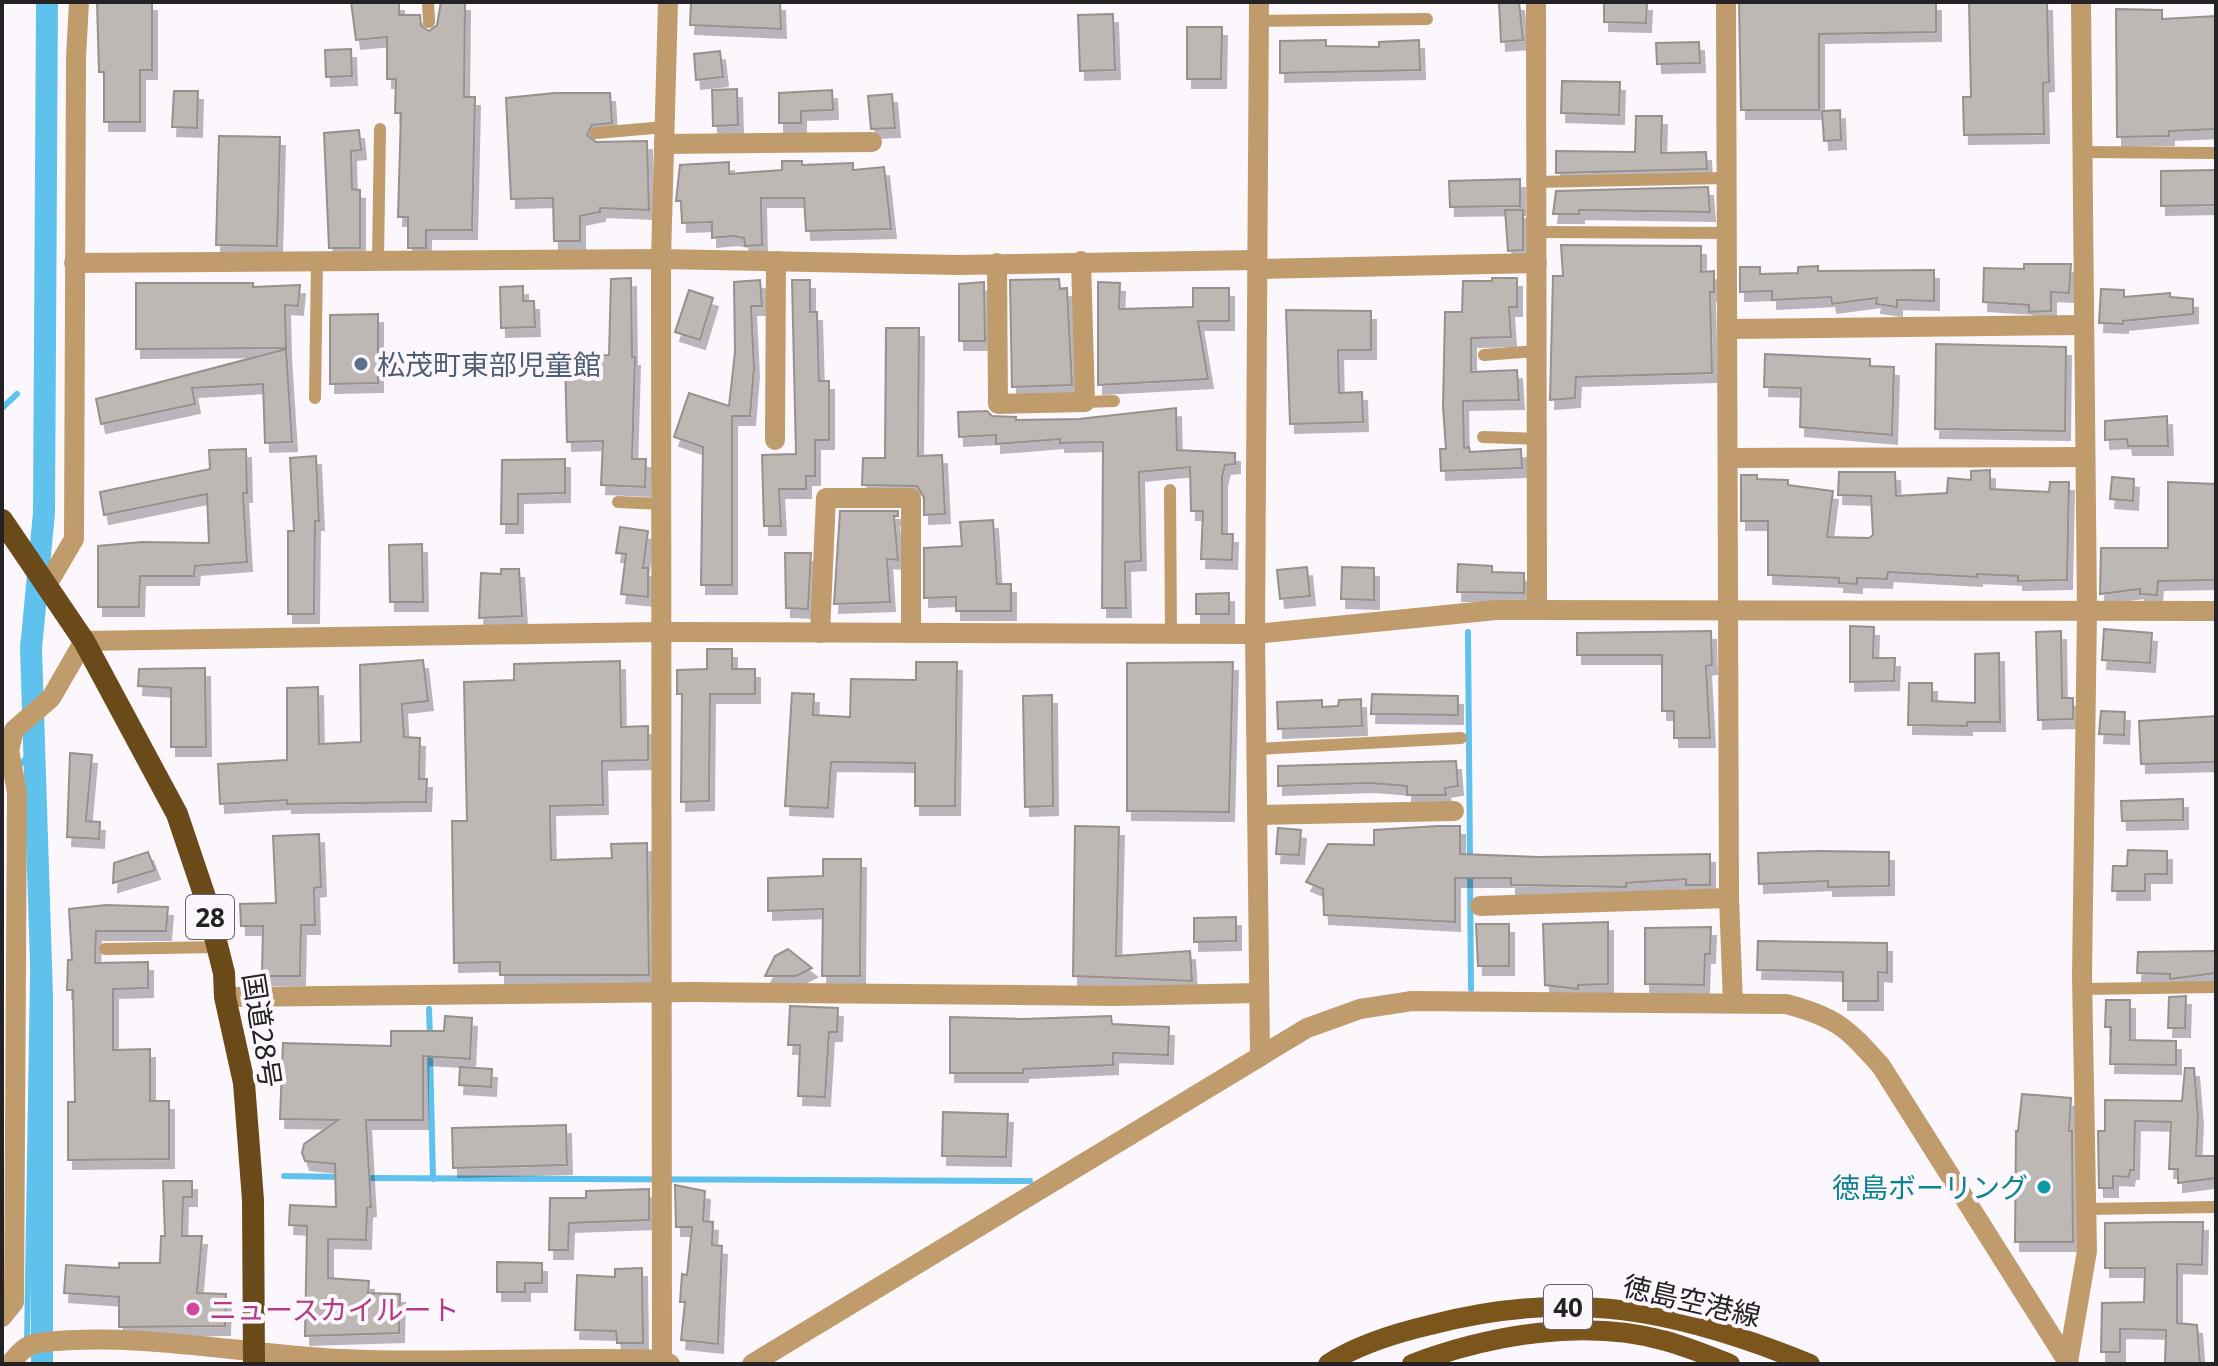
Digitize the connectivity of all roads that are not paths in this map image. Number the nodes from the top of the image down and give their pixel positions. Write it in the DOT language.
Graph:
graph roads {
  1 [pos="79,2"];
  2 [pos="428,2"];
  3 [pos="668,2"];
  4 [pos="1536,2"];
  5 [pos="1726,2"];
  6 [pos="2081,2"];
  7 [pos="1259,12"];
  8 [pos="1427,19"];
  9 [pos="429,22"];
  10 [pos="380,129"];
  11 [pos="596,133"];
  12 [pos="664,136"];
  13 [pos="872,142"];
  14 [pos="2082,152"];
  15 [pos="2214,153"];
  16 [pos="1727,178"];
  17 [pos="1535,182"];
  18 [pos="1537,232"];
  19 [pos="1727,233"];
  20 [pos="661,259"];
  21 [pos="378,260"];
  22 [pos="317,261"];
  23 [pos="776,261"];
  24 [pos="1081,261"];
  25 [pos="74,263"];
  26 [pos="997,263"];
  27 [pos="1537,263"];
  28 [pos="1257,264"];
  29 [pos="2083,325"];
  30 [pos="1727,329"];
  31 [pos="1537,351"];
  32 [pos="1484,355"];
  33 [pos="315,398"];
  34 [pos="1114,401"];
  35 [pos="1085,402"];
  36 [pos="1483,437"];
  37 [pos="1537,439"];
  38 [pos="775,440"];
  39 [pos="2083,457"];
  40 [pos="1728,458"];
  41 [pos="1170,490"];
  42 [pos="618,502"];
  43 [pos="661,504"];
  44 [pos="2,520"];
  45 [pos="47,585"];
  46 [pos="1537,610"];
  47 [pos="1729,610"];
  48 [pos="2087,611"];
  49 [pos="2216,611"];
  50 [pos="660,632"];
  51 [pos="820,633"];
  52 [pos="911,633"];
  53 [pos="1171,634"];
  54 [pos="1255,634"];
  55 [pos="84,641"];
  56 [pos="1461,738"];
  57 [pos="1256,749"];
  58 [pos="5,756"];
  59 [pos="1454,811"];
  60 [pos="1257,815"];
  61 [pos="9,873"];
  62 [pos="1729,898"];
  63 [pos="1480,906"];
  64 [pos="218,947"];
  65 [pos="105,949"];
  66 [pos="9,958"];
  67 [pos="2216,987"];
  68 [pos="2082,989"];
  69 [pos="663,993"];
  70 [pos="1259,993"];
  71 [pos="225,997"];
  72 [pos="1733,1003"];
  73 [pos="1260,1054"];
  74 [pos="8,1151"];
  75 [pos="2216,1207"];
  76 [pos="2086,1209"];
  77 [pos="2,1317"];
  78 [pos="254,1358"];
  79 [pos="666,1362"];
  80 [pos="2069,1363"];
  81 [pos="10,1364"];
  82 [pos="752,1364"];
  83 [pos="1328,1364"];
  84 [pos="1412,1364"];
  85 [pos="1730,1364"];
  86 [pos="1810,1364"];
  1 -- 25 [label="street"];
  2 -- 9 [label="lane"];
  3 -- 12 [label="street"];
  4 -- 17 [label="street"];
  5 -- 16 [label="street"];
  6 -- 14 [label="street"];
  7 -- 8 [label="lane"];
  7 -- 28 [label="street"];
  10 -- 21 [label="lane"];
  11 -- 12 [label="lane"];
  12 -- 13 [label="street"];
  12 -- 20 [label="street"];
  14 -- 15 [label="lane"];
  14 -- 29 [label="street"];
  16 -- 17 [label="lane"];
  16 -- 19 [label="street"];
  17 -- 18 [label="street"];
  18 -- 19 [label="lane"];
  18 -- 27 [label="street"];
  19 -- 30 [label="street"];
  20 -- 21 [label="street"];
  20 -- 23 [label="street"];
  20 -- 43 [label="street"];
  21 -- 22 [label="street"];
  22 -- 25 [label="street"];
  22 -- 33 [label="lane"];
  23 -- 26 [label="street"];
  23 -- 38 [label="street"];
  24 -- 26 [label="street"];
  24 -- 28 [label="street"];
  24 -- 35 [label="street"];
  25 -- 45 [label="street"];
  26 -- 35 [label="street"];
  27 -- 28 [label="street"];
  27 -- 31 [label="street"];
  28 -- 54 [label="street"];
  29 -- 30 [label="street"];
  29 -- 39 [label="street"];
  30 -- 40 [label="street"];
  31 -- 32 [label="lane"];
  31 -- 37 [label="street"];
  34 -- 35 [label="lane"];
  36 -- 37 [label="lane"];
  37 -- 46 [label="street"];
  39 -- 40 [label="street"];
  39 -- 48 [label="street"];
  40 -- 47 [label="street"];
  41 -- 53 [label="lane"];
  42 -- 43 [label="lane"];
  43 -- 50 [label="street"];
  44 -- 45 [label="highway, 国道28号 / 28"];
  45 -- 55 [label="highway, 国道28号 / 28"];
  46 -- 47 [label="street"];
  46 -- 54 [label="street"];
  47 -- 48 [label="street"];
  47 -- 62 [label="street"];
  48 -- 49 [label="street"];
  48 -- 68 [label="street"];
  50 -- 51 [label="street"];
  50 -- 55 [label="street"];
  50 -- 69 [label="street"];
  51 -- 52 [label="street"];
  51 -- 52 [label="street"];
  52 -- 53 [label="street"];
  53 -- 54 [label="street"];
  54 -- 57 [label="street"];
  55 -- 58 [label="street"];
  55 -- 64 [label="highway, 国道28号 / 28"];
  56 -- 57 [label="lane"];
  57 -- 60 [label="street"];
  58 -- 61 [label="street"];
  59 -- 60 [label="street"];
  60 -- 70 [label="street"];
  61 -- 66 [label="street"];
  62 -- 63 [label="street"];
  62 -- 72 [label="street"];
  64 -- 65 [label="lane"];
  64 -- 71 [label="highway, 国道28号 / 28"];
  66 -- 74 [label="street"];
  67 -- 68 [label="lane"];
  68 -- 76 [label="street"];
  69 -- 70 [label="street"];
  69 -- 71 [label="street"];
  69 -- 79 [label="street"];
  70 -- 73 [label="street"];
  71 -- 78 [label="highway, 国道28号 / 28"];
  72 -- 73 [label="street"];
  72 -- 80 [label="street"];
  73 -- 82 [label="street"];
  74 -- 77 [label="street"];
  75 -- 76 [label="lane"];
  76 -- 80 [label="street"];
  78 -- 79 [label="street"];
  78 -- 81 [label="street"];
  83 -- 86 [label="main road, 徳島空港線 / 40"];
  84 -- 85 [label="main road, 徳島空港線 / 40"];
}
